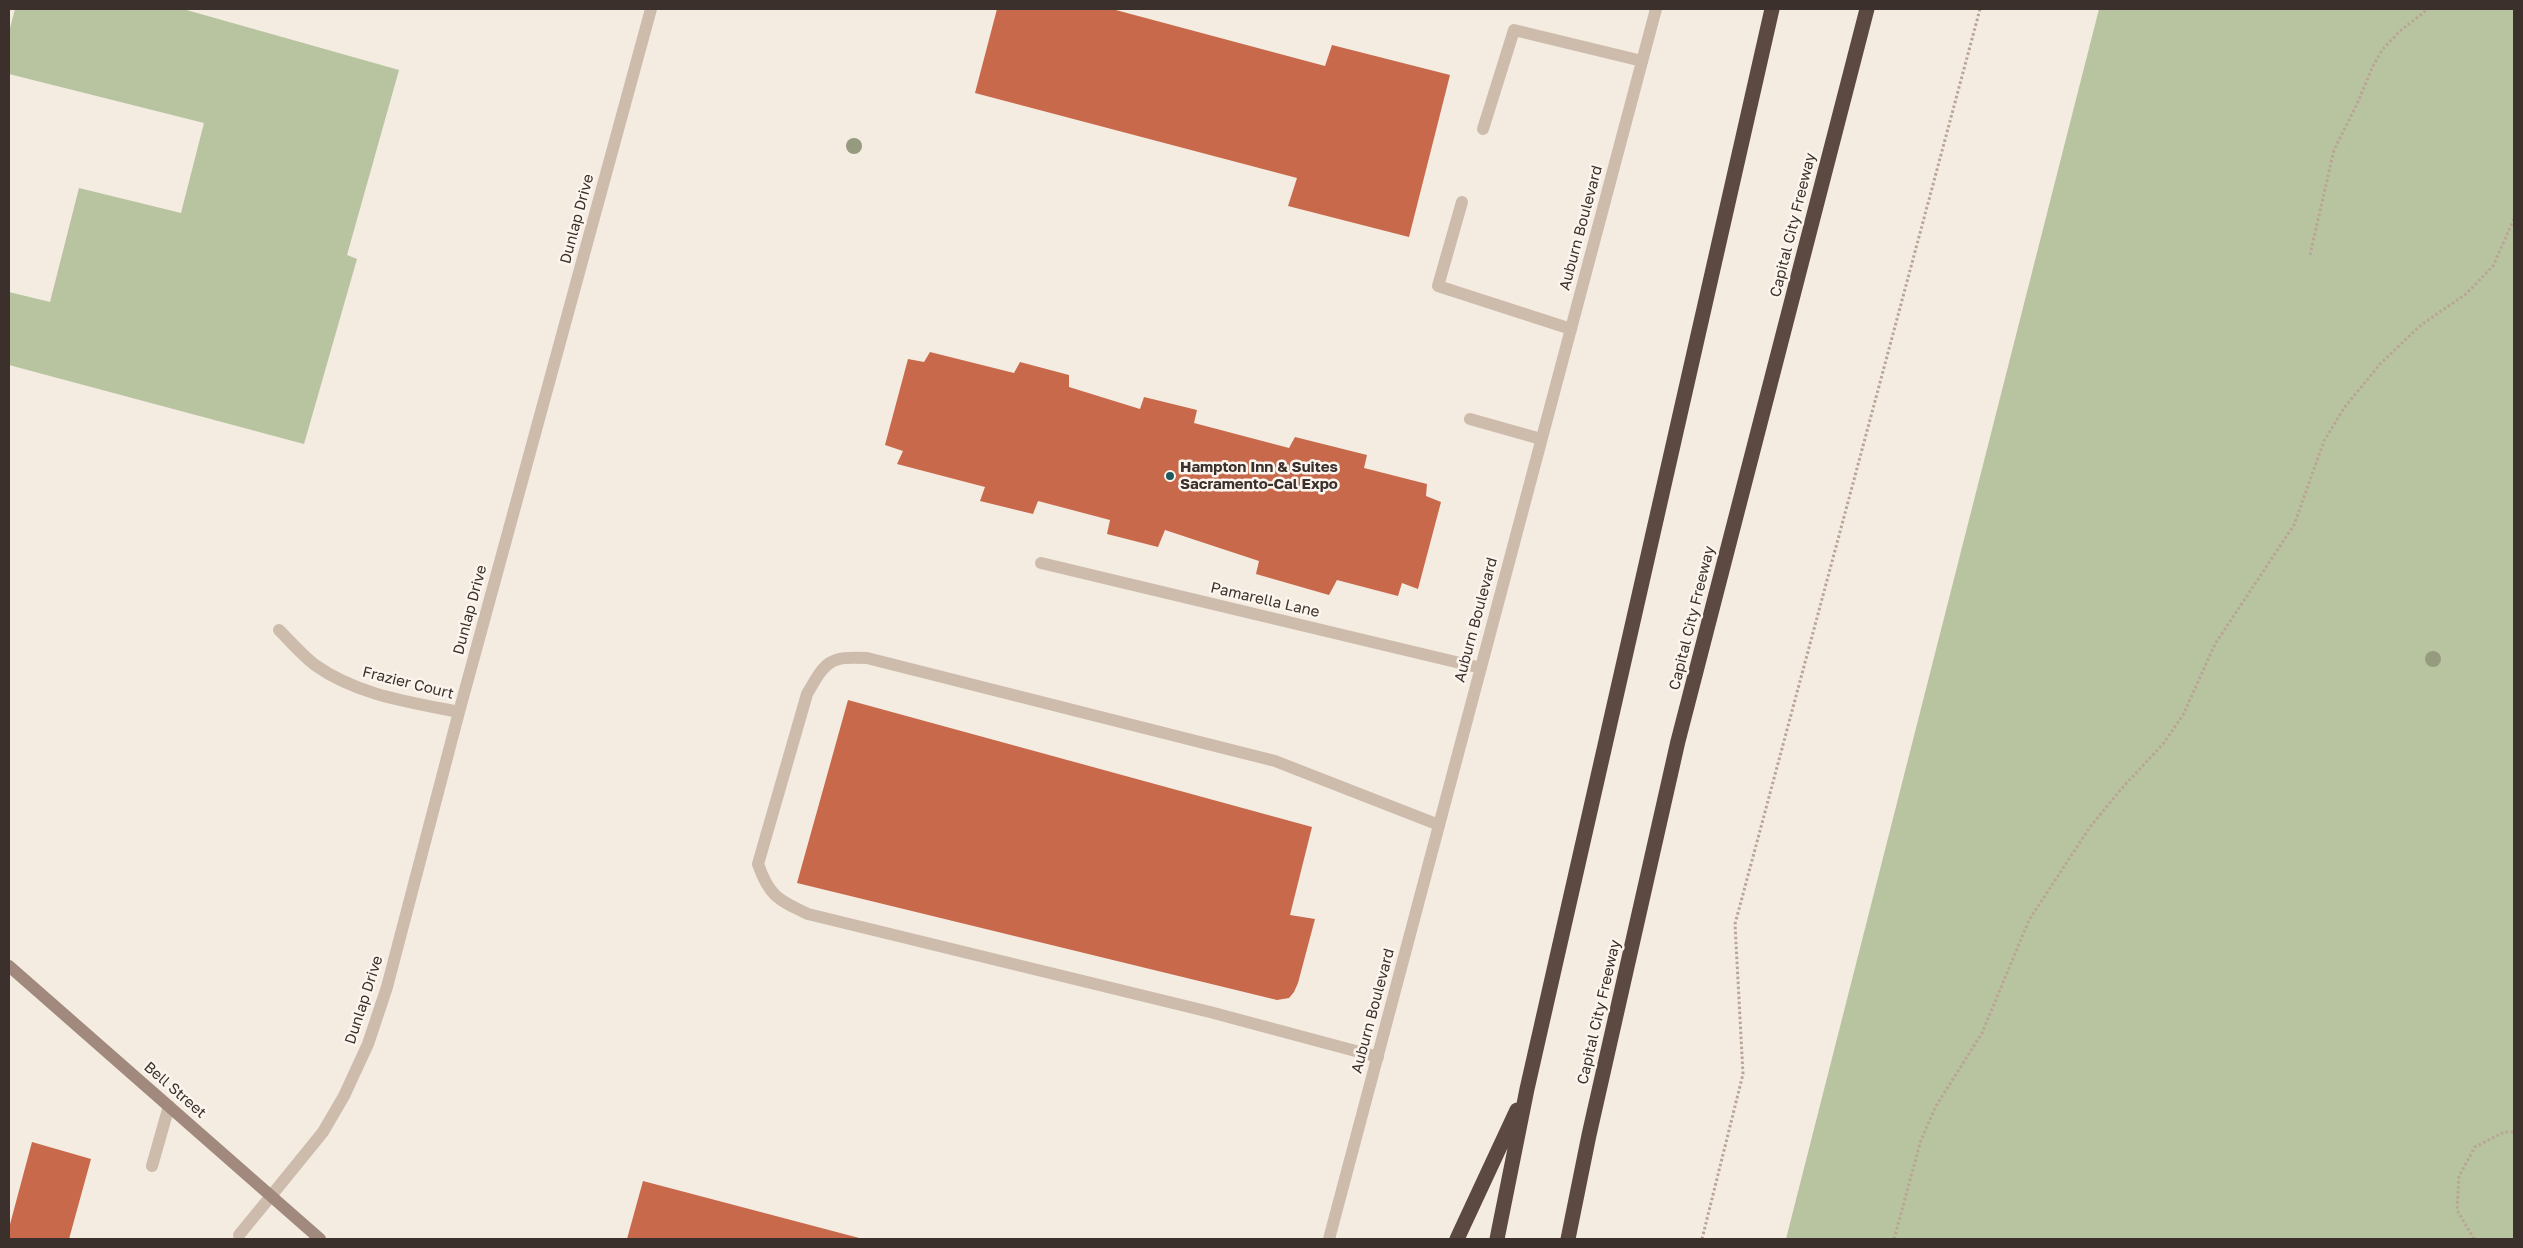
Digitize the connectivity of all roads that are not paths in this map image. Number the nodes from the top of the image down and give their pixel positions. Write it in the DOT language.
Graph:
graph roads {
  1 [pos="651,9"];
  2 [pos="1656,9"];
  3 [pos="1768,9"];
  4 [pos="1772,9"];
  5 [pos="1867,9"];
  6 [pos="1766,32"];
  7 [pos="1642,61"];
  8 [pos="1483,130"];
  9 [pos="1462,202"];
  10 [pos="1571,329"];
  11 [pos="1470,419"];
  12 [pos="1541,439"];
  13 [pos="1041,563"];
  14 [pos="279,630"];
  15 [pos="1481,668"];
  16 [pos="459,712"];
  17 [pos="1440,825"];
  18 [pos="9,966"];
  19 [pos="1378,1057"];
  20 [pos="1527,1088"];
  21 [pos="169,1106"];
  22 [pos="152,1166"];
  23 [pos="271,1196"];
  24 [pos="239,1235"];
  25 [pos="320,1239"];
  26 [pos="1329,1239"];
  27 [pos="1457,1239"];
  28 [pos="1497,1239"];
  29 [pos="1568,1239"];
  1 -- 16 [label="street, Dunlap Drive"];
  2 -- 7 [label="street, Auburn Boulevard"];
  3 -- 6 [label="highway"];
  4 -- 6 [label="highway"];
  5 -- 29 [label="highway, Capital City Freeway"];
  6 -- 20 [label="highway"];
  7 -- 8 [label="street"];
  7 -- 10 [label="street, Auburn Boulevard"];
  9 -- 10 [label="street"];
  10 -- 12 [label="street, Auburn Boulevard"];
  11 -- 12 [label="street"];
  12 -- 15 [label="street, Auburn Boulevard"];
  13 -- 15 [label="street, Pamarella Lane"];
  14 -- 16 [label="street, Frazier Court"];
  15 -- 17 [label="street, Auburn Boulevard"];
  16 -- 23 [label="street, Dunlap Drive"];
  17 -- 19 [label="street, Auburn Boulevard"];
  17 -- 19 [label="street"];
  18 -- 21 [label="street, Bell Street"];
  19 -- 26 [label="street, Auburn Boulevard"];
  20 -- 27 [label="highway"];
  20 -- 28 [label="highway"];
  21 -- 22 [label="street"];
  21 -- 23 [label="street, Bell Street"];
  23 -- 24 [label="street, Dunlap Drive"];
  23 -- 25 [label="street, Bell Street"];
}
